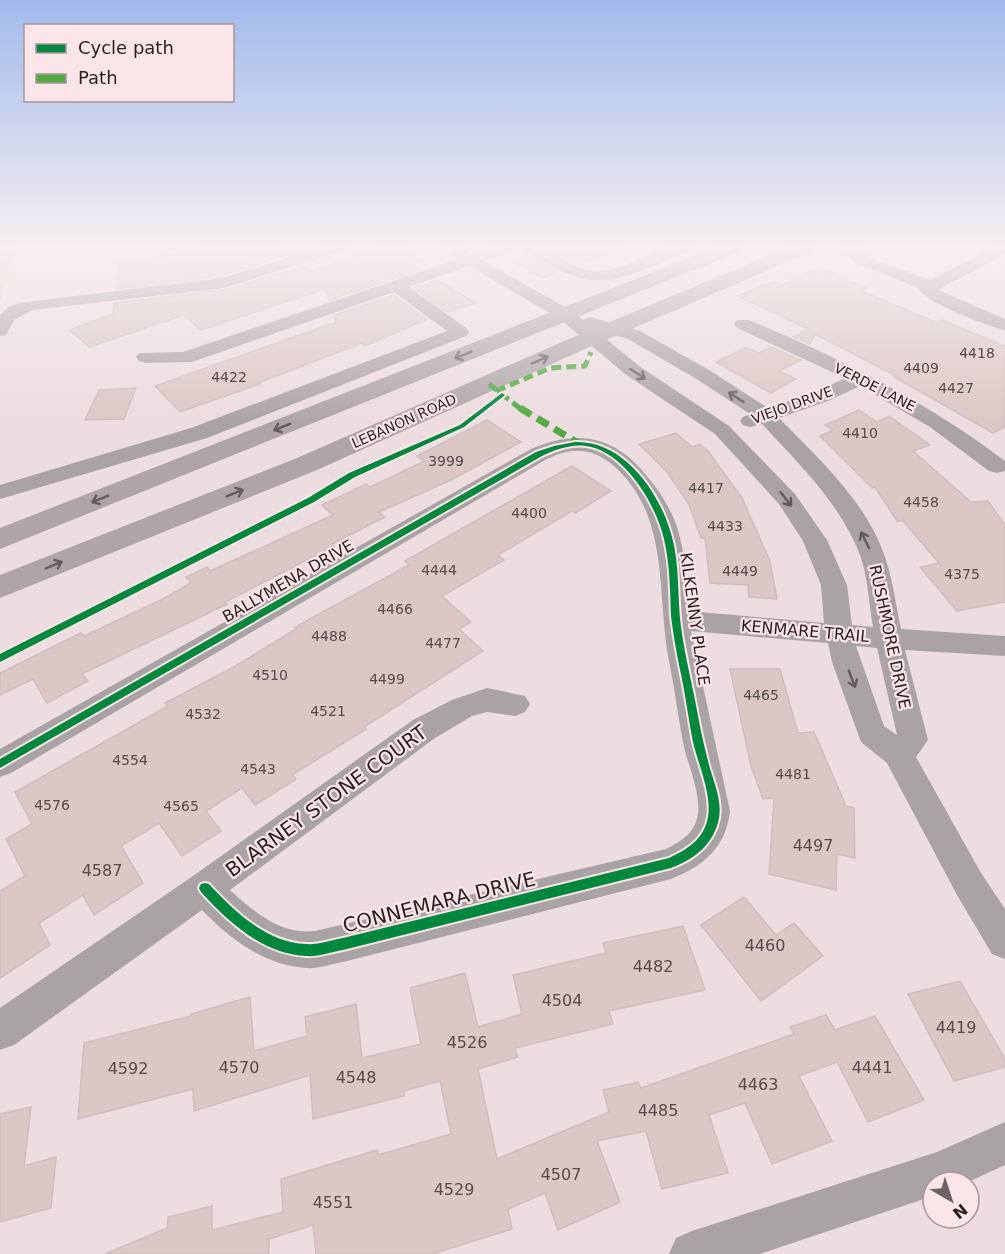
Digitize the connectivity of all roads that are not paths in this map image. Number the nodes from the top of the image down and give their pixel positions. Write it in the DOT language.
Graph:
graph roads {
  1 [pos="28,306"];
  2 [pos="339,306"];
  3 [pos="423,306"];
  4 [pos="550,306"];
  5 [pos="589,306"];
  6 [pos="667,306"];
  7 [pos="958,306"];
  8 [pos="566,315"];
  9 [pos="743,324"];
  10 [pos="1005,325"];
  11 [pos="0,331"];
  12 [pos="602,333"];
  13 [pos="146,357"];
  14 [pos="861,378"];
  15 [pos="765,415"];
  16 [pos="722,430"];
  17 [pos="597,447"];
  18 [pos="997,466"];
  19 [pos="0,492"];
  20 [pos="0,539"];
  21 [pos="0,587"];
  22 [pos="676,620"];
  23 [pos="839,634"];
  24 [pos="891,639"];
  25 [pos="1005,646"];
  26 [pos="515,704"];
  27 [pos="898,753"];
  28 [pos="0,764"];
  29 [pos="695,851"];
  30 [pos="205,888"];
  31 [pos="1005,941"];
  32 [pos="0,1031"];
  33 [pos="1005,1143"];
  34 [pos="692,1254"];
  1 -- 11 [label="street"];
  2 -- 13 [label="street"];
  3 -- 19 [label="street"];
  4 -- 8 [label="street, RUSHMORE DRIVE"];
  5 -- 8 [label="main road"];
  6 -- 12 [label="main road, LEBANON ROAD"];
  7 -- 10 [label="street"];
  8 -- 12 [label="street, RUSHMORE DRIVE"];
  8 -- 20 [label="main road, one-way"];
  9 -- 14 [label="street, VERDE LANE"];
  15 -- 12 [label="street, RUSHMORE DRIVE, one-way"];
  12 -- 16 [label="street, RUSHMORE DRIVE, one-way"];
  21 -- 12 [label="main road, LEBANON ROAD, one-way"];
  14 -- 15 [label="street, VIEJO DRIVE"];
  14 -- 18 [label="street, VERDE LANE"];
  15 -- 16 [label="street, VIEJO DRIVE"];
  24 -- 15 [label="street, RUSHMORE DRIVE, one-way"];
  16 -- 23 [label="street, RUSHMORE DRIVE, one-way"];
  17 -- 22 [label="street, KILKENNY PLACE"];
  17 -- 28 [label="street, BALLYMENA DRIVE"];
  22 -- 23 [label="street, KENMARE TRAIL"];
  22 -- 29 [label="street, KILKENNY PLACE"];
  23 -- 24 [label="street, KENMARE TRAIL"];
  23 -- 27 [label="street, RUSHMORE DRIVE, one-way"];
  24 -- 25 [label="street, KENMARE TRAIL"];
  24 -- 27 [label="street, RUSHMORE DRIVE"];
  26 -- 30 [label="street, BLARNEY STONE COURT"];
  27 -- 31 [label="street, RUSHMORE DRIVE"];
  29 -- 30 [label="street, CONNEMARA DRIVE"];
  30 -- 32 [label="street, BLARNEY STONE COURT"];
  33 -- 34 [label="street"];
}
